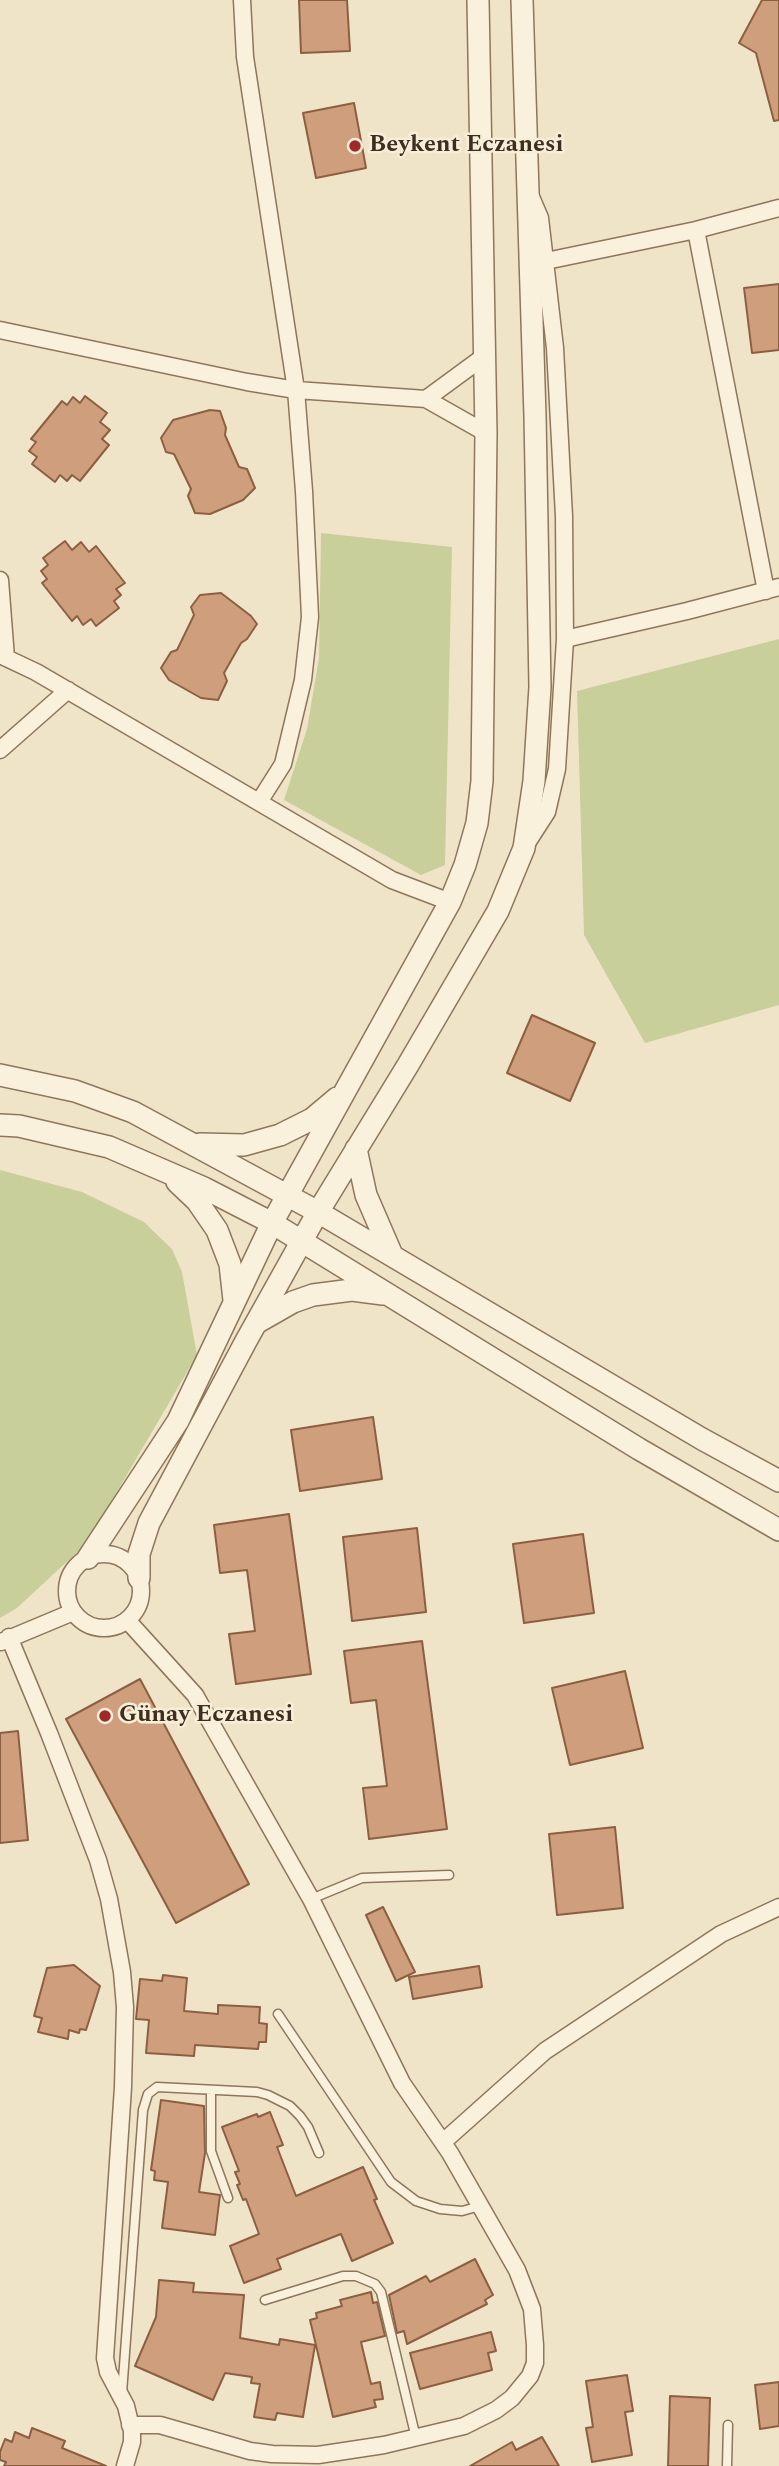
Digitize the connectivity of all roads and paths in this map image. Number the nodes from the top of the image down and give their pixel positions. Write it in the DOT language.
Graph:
graph roads {
  1 [pos="242,0"];
  2 [pos="478,0"];
  3 [pos="522,0"];
  4 [pos="527,187"];
  5 [pos="779,208"];
  6 [pos="695,230"];
  7 [pos="546,261"];
  8 [pos="0,330"];
  9 [pos="486,355"];
  10 [pos="296,390"];
  11 [pos="426,399"];
  12 [pos="486,433"];
  13 [pos="0,580"];
  14 [pos="773,589"];
  15 [pos="565,639"];
  16 [pos="3,656"];
  17 [pos="68,690"];
  18 [pos="0,750"];
  19 [pos="258,802"];
  20 [pos="524,848"];
  21 [pos="450,902"];
  22 [pos="0,1075"];
  23 [pos="352,1081"];
  24 [pos="0,1125"];
  25 [pos="188,1142"];
  26 [pos="356,1149"];
  27 [pos="155,1167"];
  28 [pos="288,1194"];
  29 [pos="318,1212"];
  30 [pos="272,1223"];
  31 [pos="303,1240"];
  32 [pos="392,1255"];
  33 [pos="392,1296"];
  34 [pos="234,1300"];
  35 [pos="256,1324"];
  36 [pos="779,1481"];
  37 [pos="779,1530"];
  38 [pos="88,1558"];
  39 [pos="139,1578"];
  40 [pos="74,1612"];
  41 [pos="127,1620"];
  42 [pos="5,1640"];
  43 [pos="449,1875"];
  44 [pos="311,1899"];
  45 [pos="779,1907"];
  46 [pos="278,2014"];
  47 [pos="211,2090"];
  48 [pos="443,2142"];
  49 [pos="319,2153"];
  50 [pos="228,2198"];
  51 [pos="480,2206"];
  52 [pos="265,2300"];
  53 [pos="121,2397"];
  54 [pos="130,2425"];
  55 [pos="728,2425"];
  56 [pos="416,2438"];
  57 [pos="125,2466"];
  58 [pos="727,2466"];
  1 -- 10 [label="street"];
  2 -- 9 [label="street"];
  3 -- 4 [label="street"];
  4 -- 7 [label="street"];
  4 -- 20 [label="street"];
  5 -- 6 [label="street"];
  6 -- 7 [label="street"];
  6 -- 14 [label="street"];
  7 -- 15 [label="street"];
  8 -- 10 [label="street"];
  9 -- 11 [label="street"];
  9 -- 12 [label="street"];
  10 -- 11 [label="street"];
  10 -- 19 [label="street"];
  11 -- 12 [label="street"];
  12 -- 21 [label="street"];
  13 -- 16 [label="street"];
  14 -- 15 [label="street"];
  15 -- 20 [label="street"];
  16 -- 17 [label="street"];
  17 -- 18 [label="street"];
  17 -- 19 [label="street"];
  19 -- 21 [label="street"];
  20 -- 26 [label="street"];
  21 -- 23 [label="street"];
  22 -- 25 [label="street"];
  23 -- 25 [label="street"];
  23 -- 28 [label="street"];
  24 -- 27 [label="street"];
  25 -- 28 [label="street"];
  26 -- 29 [label="street"];
  26 -- 32 [label="street"];
  27 -- 30 [label="street"];
  27 -- 34 [label="street"];
  28 -- 29 [label="street"];
  28 -- 30 [label="street"];
  29 -- 31 [label="street"];
  29 -- 32 [label="street"];
  30 -- 31 [label="street"];
  30 -- 34 [label="street"];
  31 -- 33 [label="street"];
  31 -- 35 [label="street"];
  32 -- 36 [label="street"];
  33 -- 35 [label="street"];
  33 -- 37 [label="street"];
  34 -- 38 [label="street"];
  35 -- 39 [label="street"];
  38 -- 39 [label="street"];
  38 -- 40 [label="street"];
  39 -- 41 [label="street"];
  40 -- 41 [label="street"];
  40 -- 42 [label="street"];
  41 -- 44 [label="street"];
  42 -- 53 [label="street"];
  43 -- 44 [label="lane"];
  44 -- 48 [label="street"];
  45 -- 48 [label="street"];
  46 -- 51 [label="lane"];
  47 -- 49 [label="lane"];
  47 -- 50 [label="lane"];
  47 -- 53 [label="lane"];
  48 -- 51 [label="street"];
  51 -- 56 [label="street"];
  52 -- 56 [label="lane"];
  53 -- 54 [label="street"];
  54 -- 56 [label="street"];
  54 -- 57 [label="street"];
  55 -- 58 [label="lane"];
}
